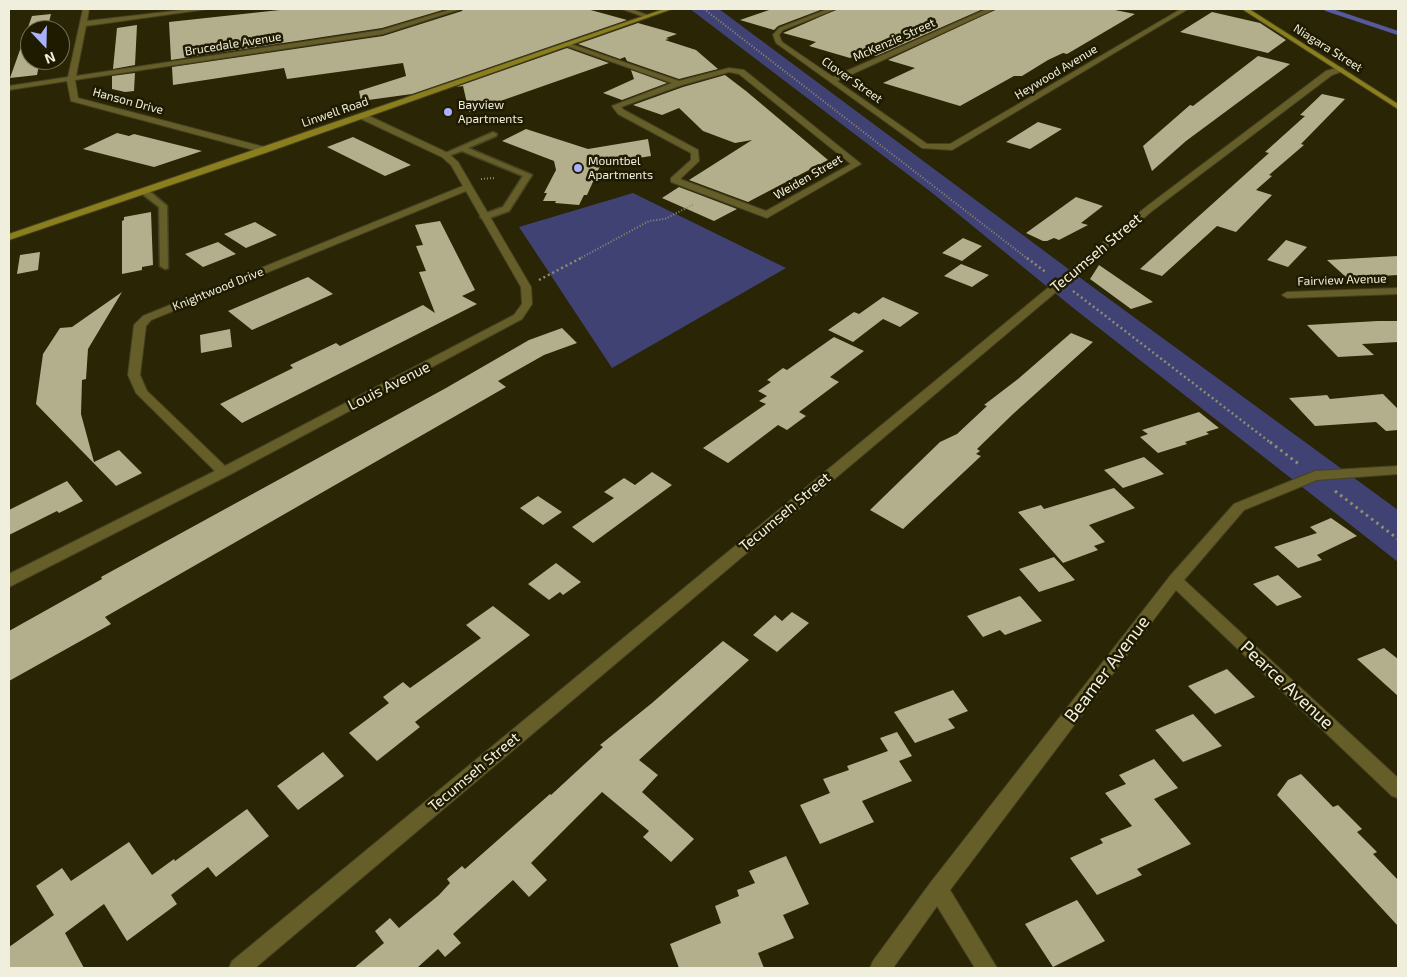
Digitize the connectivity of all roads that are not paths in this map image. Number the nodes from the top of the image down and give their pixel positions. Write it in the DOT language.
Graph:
graph roads {
  1 [pos="86,9"];
  2 [pos="205,9"];
  3 [pos="458,9"];
  4 [pos="625,9"];
  5 [pos="669,9"];
  6 [pos="833,9"];
  7 [pos="992,9"];
  8 [pos="1185,9"];
  9 [pos="1245,9"];
  10 [pos="647,16"];
  11 [pos="82,24"];
  12 [pos="566,44"];
  13 [pos="1340,69"];
  14 [pos="72,80"];
  15 [pos="833,80"];
  16 [pos="679,83"];
  17 [pos="9,88"];
  18 [pos="1398,106"];
  19 [pos="362,116"];
  20 [pos="493,134"];
  21 [pos="937,147"];
  22 [pos="462,148"];
  23 [pos="266,150"];
  24 [pos="445,155"];
  25 [pos="468,187"];
  26 [pos="144,191"];
  27 [pos="484,217"];
  28 [pos="9,238"];
  29 [pos="165,266"];
  30 [pos="526,287"];
  31 [pos="1398,291"];
  32 [pos="1287,296"];
  33 [pos="1398,470"];
  34 [pos="224,472"];
  35 [pos="1175,580"];
  36 [pos="9,581"];
  37 [pos="1398,790"];
  38 [pos="938,889"];
  39 [pos="239,968"];
  40 [pos="880,968"];
  41 [pos="987,968"];
  1 -- 11 [label="street"];
  2 -- 11 [label="street"];
  3 -- 14 [label="street, Brucedale Avenue"];
  4 -- 10 [label="street"];
  5 -- 10 [label="main road, Linwell Road"];
  6 -- 15 [label="street, Clover Street"];
  7 -- 15 [label="street, McKenzie Street"];
  8 -- 21 [label="street, Heywood Avenue"];
  9 -- 13 [label="main road, Niagara Street"];
  10 -- 12 [label="main road, Linwell Road"];
  11 -- 14 [label="street"];
  12 -- 16 [label="street"];
  12 -- 19 [label="main road, Linwell Road"];
  13 -- 18 [label="main road, Niagara Street"];
  13 -- 39 [label="street, Tecumseh Street"];
  14 -- 17 [label="street, Brucedale Avenue"];
  14 -- 23 [label="street, Hanson Drive"];
  15 -- 21 [label="street, Clover Street"];
  16 -- 16 [label="street, Weiden Street"];
  19 -- 23 [label="main road, Linwell Road"];
  19 -- 24 [label="street"];
  20 -- 22 [label="lane"];
  22 -- 24 [label="lane"];
  22 -- 27 [label="lane"];
  23 -- 26 [label="main road, Linwell Road"];
  24 -- 25 [label="street"];
  25 -- 27 [label="street"];
  25 -- 34 [label="street, Knightwood Drive"];
  26 -- 28 [label="main road, Linwell Road"];
  26 -- 29 [label="lane"];
  27 -- 30 [label="street"];
  30 -- 34 [label="street, Louis Avenue"];
  31 -- 32 [label="street, Fairview Avenue"];
  33 -- 35 [label="street, Beamer Avenue"];
  34 -- 36 [label="street, Louis Avenue"];
  35 -- 37 [label="street, Pearce Avenue"];
  35 -- 38 [label="street, Beamer Avenue"];
  38 -- 40 [label="street, Beamer Avenue"];
  38 -- 41 [label="street"];
}
